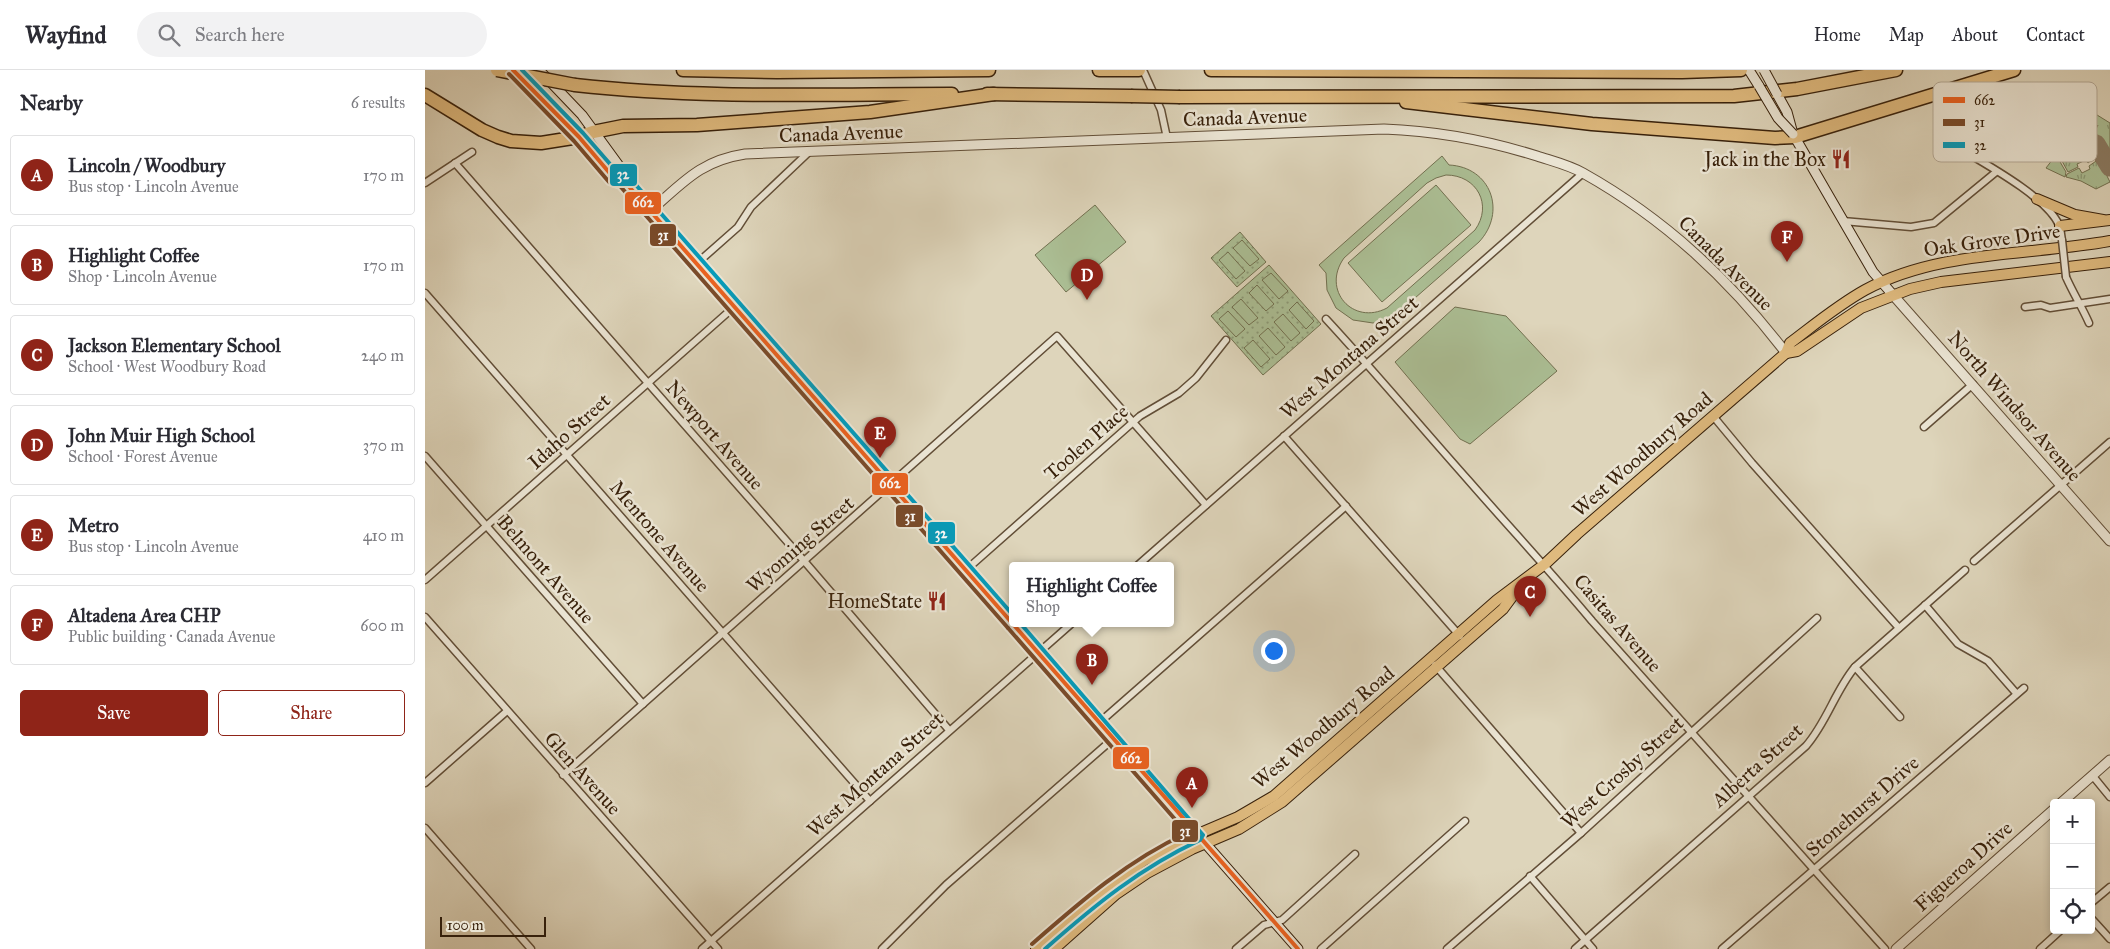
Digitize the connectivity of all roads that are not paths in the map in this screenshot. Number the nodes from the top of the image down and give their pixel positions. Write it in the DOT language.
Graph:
graph roads {
  1 [pos="497,70"];
  2 [pos="513,70"];
  3 [pos="539,70"];
  4 [pos="683,70"];
  5 [pos="989,70"];
  6 [pos="1099,70"];
  7 [pos="1120,70"];
  8 [pos="1139,70"];
  9 [pos="1143,70"];
  10 [pos="1211,70"];
  11 [pos="1385,70"];
  12 [pos="1741,70"];
  13 [pos="1749,70"];
  14 [pos="1764,70"];
  15 [pos="1896,70"];
  16 [pos="2014,70"];
  17 [pos="1371,72"];
  18 [pos="1974,82"];
  19 [pos="994,94"];
  20 [pos="1933,94"];
  21 [pos="425,95"];
  22 [pos="1354,96"];
  23 [pos="593,132"];
  24 [pos="1794,136"];
  25 [pos="579,137"];
  26 [pos="1167,138"];
  27 [pos="810,151"];
  28 [pos="472,152"];
  29 [pos="1980,162"];
  30 [pos="455,163"];
  31 [pos="1996,172"];
  32 [pos="1583,173"];
  33 [pos="624,182"];
  34 [pos="425,183"];
  35 [pos="2037,199"];
  36 [pos="649,212"];
  37 [pos="1843,220"];
  38 [pos="2107,220"];
  39 [pos="2060,226"];
  40 [pos="2110,241"];
  41 [pos="2110,262"];
  42 [pos="695,265"];
  43 [pos="1882,282"];
  44 [pos="425,293"];
  45 [pos="1893,295"];
  46 [pos="2110,299"];
  47 [pos="2081,305"];
  48 [pos="734,306"];
  49 [pos="2025,306"];
  50 [pos="1326,319"];
  51 [pos="2089,323"];
  52 [pos="1226,340"];
  53 [pos="1786,353"];
  54 [pos="1367,363"];
  55 [pos="647,383"];
  56 [pos="1973,384"];
  57 [pos="1713,416"];
  58 [pos="1133,423"];
  59 [pos="1924,427"];
  60 [pos="1284,436"];
  61 [pos="2110,442"];
  62 [pos="567,454"];
  63 [pos="425,456"];
  64 [pos="891,485"];
  65 [pos="2061,485"];
  66 [pos="1206,505"];
  67 [pos="1346,506"];
  68 [pos="486,526"];
  69 [pos="2110,541"];
  70 [pos="1975,561"];
  71 [pos="805,562"];
  72 [pos="1142,562"];
  73 [pos="1545,564"];
  74 [pos="966,570"];
  75 [pos="1965,570"];
  76 [pos="425,580"];
  77 [pos="1522,583"];
  78 [pos="1925,605"];
  79 [pos="425,617"];
  80 [pos="1817,618"];
  81 [pos="1009,619"];
  82 [pos="1016,627"];
  83 [pos="1068,627"];
  84 [pos="1899,628"];
  85 [pos="724,633"];
  86 [pos="1458,634"];
  87 [pos="1466,642"];
  88 [pos="1039,652"];
  89 [pos="1433,663"];
  90 [pos="1855,666"];
  91 [pos="2024,688"];
  92 [pos="2016,693"];
  93 [pos="643,704"];
  94 [pos="507,711"];
  95 [pos="1901,717"];
  96 [pos="1100,722"];
  97 [pos="949,730"];
  98 [pos="1692,732"];
  99 [pos="1113,738"];
  100 [pos="2110,760"];
  101 [pos="563,775"];
  102 [pos="2092,776"];
  103 [pos="425,783"];
  104 [pos="1748,796"];
  105 [pos="2110,797"];
  106 [pos="2066,799"];
  107 [pos="870,801"];
  108 [pos="2050,813"];
  109 [pos="1465,822"];
  110 [pos="425,828"];
  111 [pos="1581,833"];
  112 [pos="1197,835"];
  113 [pos="1205,844"];
  114 [pos="1355,854"];
  115 [pos="1814,869"];
  116 [pos="1530,876"];
  117 [pos="2110,887"];
  118 [pos="2095,900"];
  119 [pos="1273,921"];
  120 [pos="2095,922"];
  121 [pos="2057,934"];
  122 [pos="2110,939"];
  123 [pos="1585,940"];
  124 [pos="711,941"];
  125 [pos="531,949"];
  126 [pos="703,949"];
  127 [pos="718,949"];
  128 [pos="882,949"];
  129 [pos="1036,949"];
  130 [pos="1054,949"];
  131 [pos="1237,949"];
  132 [pos="1298,949"];
  133 [pos="1321,949"];
  134 [pos="1447,949"];
  135 [pos="1575,949"];
  136 [pos="1593,949"];
  137 [pos="1722,949"];
  138 [pos="1885,949"];
  139 [pos="1896,949"];
  140 [pos="2040,949"];
  1 -- 19 [label="highway, bridge"];
  2 -- 25 [label="street"];
  3 -- 23 [label="street"];
  4 -- 5 [label="highway"];
  6 -- 7 [label="highway"];
  7 -- 8 [label="highway"];
  9 -- 26 [label="street"];
  10 -- 17 [label="highway"];
  11 -- 17 [label="highway"];
  12 -- 17 [label="highway"];
  13 -- 24 [label="street, bridge"];
  14 -- 24 [label="street, bridge"];
  15 -- 22 [label="highway"];
  16 -- 18 [label="highway"];
  19 -- 22 [label="highway, bridge"];
  19 -- 23 [label="highway"];
  20 -- 24 [label="highway"];
  21 -- 25 [label="highway"];
  22 -- 24 [label="highway"];
  23 -- 25 [label="highway"];
  23 -- 33 [label="street"];
  24 -- 37 [label="street, North Windsor Avenue"];
  25 -- 33 [label="street"];
  26 -- 27 [label="street, Canada Avenue"];
  26 -- 32 [label="street, Canada Avenue"];
  27 -- 36 [label="street, Canada Avenue"];
  27 -- 42 [label="street"];
  28 -- 30 [label="street"];
  29 -- 31 [label="street"];
  30 -- 34 [label="street"];
  30 -- 55 [label="street, Newport Avenue"];
  31 -- 35 [label="street"];
  31 -- 37 [label="street"];
  32 -- 53 [label="street, Canada Avenue"];
  32 -- 54 [label="street, West Montana Street"];
  33 -- 36 [label="street"];
  35 -- 38 [label="main road"];
  35 -- 39 [label="street"];
  36 -- 42 [label="street"];
  37 -- 43 [label="street, North Windsor Avenue"];
  38 -- 39 [label="main road"];
  39 -- 47 [label="street, bridge"];
  40 -- 43 [label="main road, Oak Grove Drive"];
  41 -- 45 [label="main road, Oak Grove Drive"];
  42 -- 48 [label="street"];
  43 -- 45 [label="street, North Windsor Avenue"];
  43 -- 53 [label="main road, West Woodbury Road"];
  44 -- 62 [label="street, Mentone Avenue"];
  45 -- 53 [label="main road, West Woodbury Road"];
  45 -- 56 [label="street, North Windsor Avenue"];
  46 -- 47 [label="street"];
  47 -- 49 [label="street"];
  47 -- 51 [label="street"];
  48 -- 55 [label="street, Idaho Street"];
  48 -- 64 [label="street"];
  50 -- 54 [label="street, Casitas Avenue"];
  52 -- 58 [label="street, Toolen Place"];
  53 -- 57 [label="main road, West Woodbury Road"];
  54 -- 60 [label="street, West Montana Street"];
  54 -- 73 [label="street, Casitas Avenue"];
  55 -- 62 [label="street, Idaho Street"];
  55 -- 71 [label="street, Newport Avenue"];
  56 -- 59 [label="street"];
  56 -- 65 [label="street, North Windsor Avenue"];
  57 -- 73 [label="main road, West Woodbury Road"];
  57 -- 84 [label="street"];
  58 -- 64 [label="street, Wyoming Street"];
  58 -- 66 [label="street"];
  58 -- 74 [label="street, Toolen Place"];
  60 -- 66 [label="street, West Montana Street"];
  60 -- 67 [label="street"];
  61 -- 65 [label="street"];
  62 -- 68 [label="street, Idaho Street"];
  62 -- 85 [label="street, Mentone Avenue"];
  63 -- 68 [label="street, Belmont Avenue"];
  64 -- 71 [label="street, Wyoming Street"];
  64 -- 74 [label="street"];
  65 -- 69 [label="street, North Windsor Avenue"];
  65 -- 70 [label="street"];
  66 -- 72 [label="street, West Montana Street"];
  67 -- 86 [label="street"];
  67 -- 96 [label="street"];
  68 -- 76 [label="street, Idaho Street"];
  68 -- 93 [label="street, Belmont Avenue"];
  71 -- 85 [label="street, Wyoming Street"];
  71 -- 97 [label="street, Newport Avenue"];
  73 -- 77 [label="main road, West Woodbury Road"];
  73 -- 98 [label="street, Casitas Avenue"];
  74 -- 81 [label="street"];
  75 -- 78 [label="street, Alberta Street"];
  77 -- 86 [label="main road, West Woodbury Road"];
  77 -- 87 [label="main road, West Woodbury Road"];
  78 -- 84 [label="street, Alberta Street"];
  78 -- 92 [label="street"];
  79 -- 94 [label="street, Glen Avenue"];
  80 -- 98 [label="street, West Crosby Street"];
  82 -- 88 [label="street"];
  83 -- 88 [label="street, West Montana Street"];
  84 -- 90 [label="street, Alberta Street"];
  85 -- 93 [label="street, Wyoming Street"];
  85 -- 107 [label="street, Mentone Avenue"];
  86 -- 87 [label="street"];
  86 -- 89 [label="main road, West Woodbury Road"];
  87 -- 89 [label="main road, West Woodbury Road"];
  88 -- 96 [label="street"];
  88 -- 97 [label="street, West Montana Street"];
  89 -- 111 [label="street"];
  89 -- 112 [label="main road, West Woodbury Road"];
  89 -- 113 [label="main road, West Woodbury Road"];
  90 -- 95 [label="street"];
  90 -- 104 [label="street, Alberta Street"];
  91 -- 92 [label="street, Stonehurst Drive"];
  92 -- 115 [label="street, Stonehurst Drive"];
  93 -- 101 [label="street, Wyoming Street"];
  94 -- 101 [label="street, Glen Avenue"];
  94 -- 103 [label="street"];
  96 -- 99 [label="street"];
  97 -- 107 [label="street, West Montana Street"];
  98 -- 104 [label="street, Casitas Avenue"];
  98 -- 111 [label="street, West Crosby Street"];
  99 -- 112 [label="street"];
  99 -- 128 [label="street"];
  100 -- 102 [label="street"];
  101 -- 124 [label="street, Glen Avenue"];
  102 -- 105 [label="street"];
  102 -- 106 [label="street"];
  104 -- 115 [label="street, Casitas Avenue"];
  104 -- 123 [label="street, Alberta Street"];
  107 -- 124 [label="street, West Montana Street"];
  108 -- 139 [label="street, Figueroa Drive"];
  109 -- 133 [label="street"];
  110 -- 125 [label="street"];
  111 -- 116 [label="street, West Crosby Street"];
  112 -- 113 [label="street"];
  112 -- 129 [label="main road, West Woodbury Road"];
  113 -- 119 [label="street"];
  113 -- 130 [label="main road, West Woodbury Road"];
  114 -- 119 [label="street"];
  115 -- 137 [label="street, Stonehurst Drive"];
  115 -- 138 [label="street, Casitas Avenue"];
  116 -- 123 [label="street"];
  116 -- 134 [label="street, West Crosby Street"];
  117 -- 118 [label="street"];
  119 -- 131 [label="street"];
  119 -- 132 [label="street"];
  120 -- 122 [label="street"];
  121 -- 140 [label="street"];
  123 -- 135 [label="street, Alberta Street"];
  123 -- 136 [label="street"];
  124 -- 126 [label="street, West Montana Street"];
  124 -- 127 [label="street, Glen Avenue"];
}
